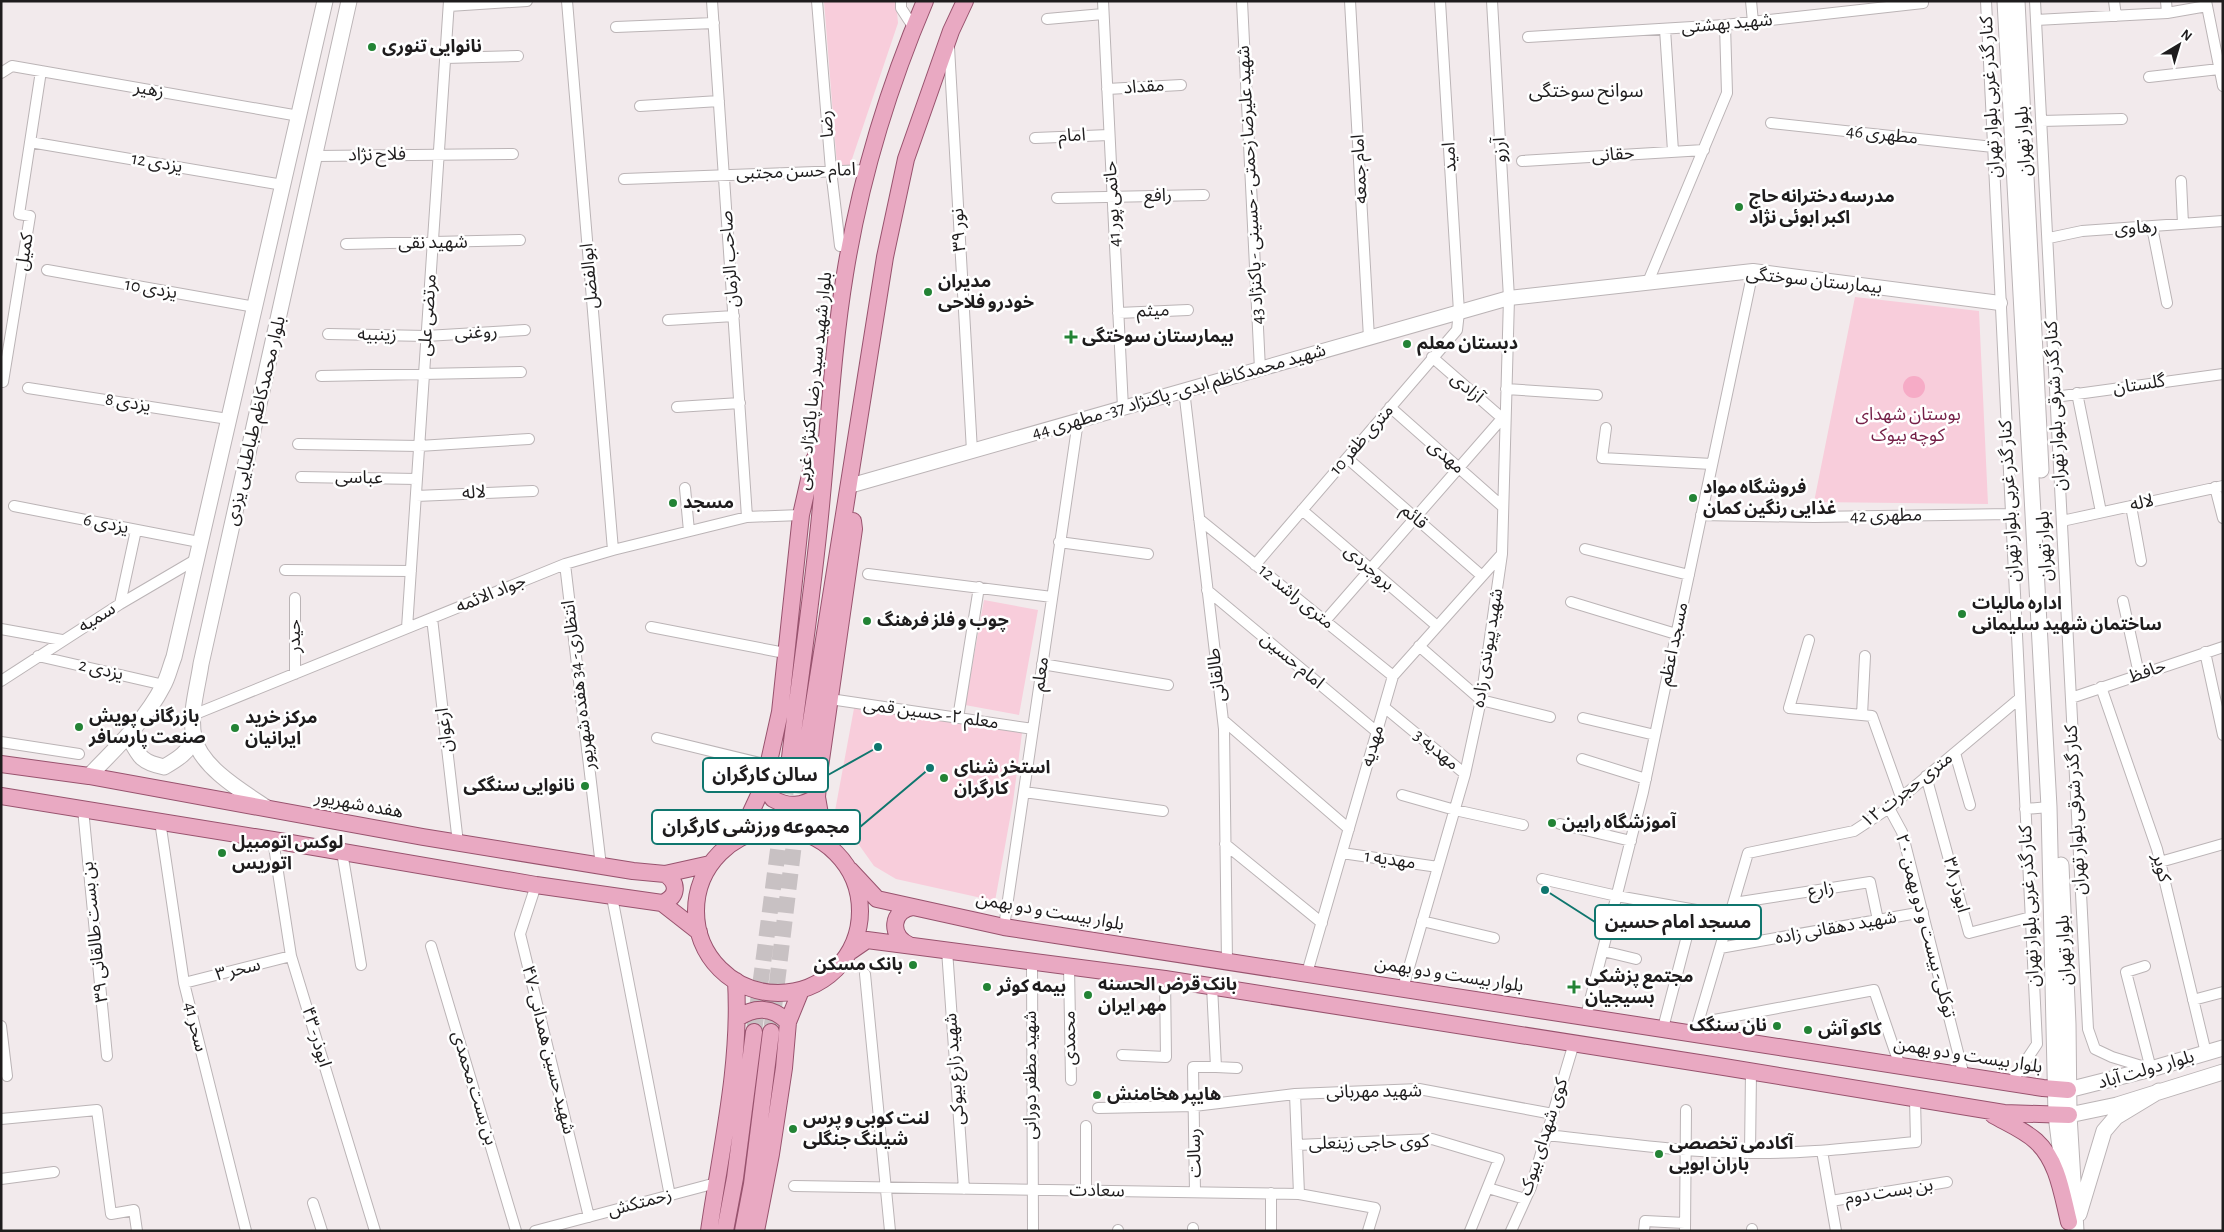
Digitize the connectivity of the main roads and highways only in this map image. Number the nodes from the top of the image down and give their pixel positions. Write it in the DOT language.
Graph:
graph roads {
  1 [pos="325,1"];
  2 [pos="349,1"];
  3 [pos="925,1"];
  4 [pos="964,1"];
  5 [pos="2005,1"];
  6 [pos="2017,1"];
  7 [pos="318,37"];
  8 [pos="341,41"];
  9 [pos="826,437"];
  10 [pos="849,486"];
  11 [pos="128,736"];
  12 [pos="194,737"];
  13 [pos="1,764"];
  14 [pos="89,776"];
  15 [pos="764,784"];
  16 [pos="1,796"];
  17 [pos="817,797"];
  18 [pos="270,810"];
  19 [pos="739,838"];
  20 [pos="825,843"];
  21 [pos="710,864"];
  22 [pos="850,870"];
  23 [pos="665,874"];
  24 [pos="662,903"];
  25 [pos="913,907"];
  26 [pos="699,932"];
  27 [pos="909,945"];
  28 [pos="851,952"];
  29 [pos="736,981"];
  30 [pos="1369,982"];
  31 [pos="801,990"];
  32 [pos="1365,1010"];
  33 [pos="738,1018"];
  34 [pos="788,1022"];
  35 [pos="754,1032"];
  36 [pos="771,1032"];
  37 [pos="1722,1037"];
  38 [pos="2223,1048"];
  39 [pos="1718,1066"];
  40 [pos="2223,1072"];
  41 [pos="2062,1090"];
  42 [pos="2159,1091"];
  43 [pos="1982,1110"];
  44 [pos="2062,1115"];
  45 [pos="2072,1227"];
  46 [pos="709,1231"];
  47 [pos="725,1231"];
  48 [pos="743,1231"];
  49 [pos="756,1231"];
  1 -- 7 [label="main road, بلوار محمدکاظم طباطبایی یزدی"];
  2 -- 8 [label="main road, بلوار محمدکاظم طباطبایی یزدی"];
  3 -- 9 [label="main road, بلوار شهید سید رضا پاکنژاد غربی"];
  4 -- 10 [label="main road"];
  5 -- 41 [label="main road, بلوار تهران"];
  6 -- 41 [label="main road, بلوار تهران"];
  7 -- 8 [label="main road"];
  7 -- 11 [label="main road, بلوار محمدکاظم طباطبایی یزدی"];
  8 -- 12 [label="main road, بلوار محمدکاظم طباطبایی یزدی"];
  9 -- 10 [label="main road, بلوار شهید سید رضا پاکنژاد غربی"];
  9 -- 15 [label="main road"];
  10 -- 17 [label="main road"];
  11 -- 12 [label="main road"];
  11 -- 14 [label="main road, بلوار محمدکاظم طباطبایی یزدی"];
  12 -- 18 [label="main road, بلوار محمدکاظم طباطبایی یزدی"];
  13 -- 14 [label="main road, هفده شهریور"];
  14 -- 18 [label="main road, هفده شهریور"];
  15 -- 17 [label="main road"];
  15 -- 19 [label="main road"];
  16 -- 24 [label="main road"];
  17 -- 20 [label="main road"];
  18 -- 23 [label="main road, هفده شهریور"];
  19 -- 20 [label="main road"];
  19 -- 21 [label="main road"];
  20 -- 22 [label="main road"];
  21 -- 23 [label="main road, هفده شهریور"];
  21 -- 26 [label="main road"];
  22 -- 25 [label="main road, بلوار بیست و دو بهمن"];
  22 -- 28 [label="main road"];
  23 -- 24 [label="main road"];
  24 -- 26 [label="main road"];
  25 -- 27 [label="main road"];
  25 -- 30 [label="main road, بلوار بیست و دو بهمن"];
  26 -- 29 [label="main road"];
  27 -- 28 [label="main road"];
  27 -- 32 [label="main road"];
  28 -- 31 [label="main road"];
  29 -- 31 [label="main road"];
  29 -- 33 [label="main road"];
  30 -- 32 [label="main road"];
  30 -- 37 [label="main road, بلوار بیست و دو بهمن"];
  31 -- 34 [label="main road"];
  32 -- 39 [label="main road"];
  33 -- 34 [label="main road"];
  33 -- 46 [label="main road"];
  34 -- 49 [label="main road"];
  35 -- 47 [label="main road"];
  36 -- 48 [label="main road"];
  37 -- 39 [label="main road"];
  37 -- 41 [label="main road, بلوار بیست و دو بهمن"];
  38 -- 41 [label="main road, بلوار دولت آباد"];
  39 -- 43 [label="main road"];
  40 -- 42 [label="main road, بلوار دولت آباد"];
  41 -- 44 [label="main road"];
  42 -- 44 [label="main road, بلوار دولت آباد"];
  42 -- 45 [label="main road"];
  43 -- 44 [label="main road"];
  43 -- 45 [label="main road"];
  44 -- 45 [label="main road"];
}
